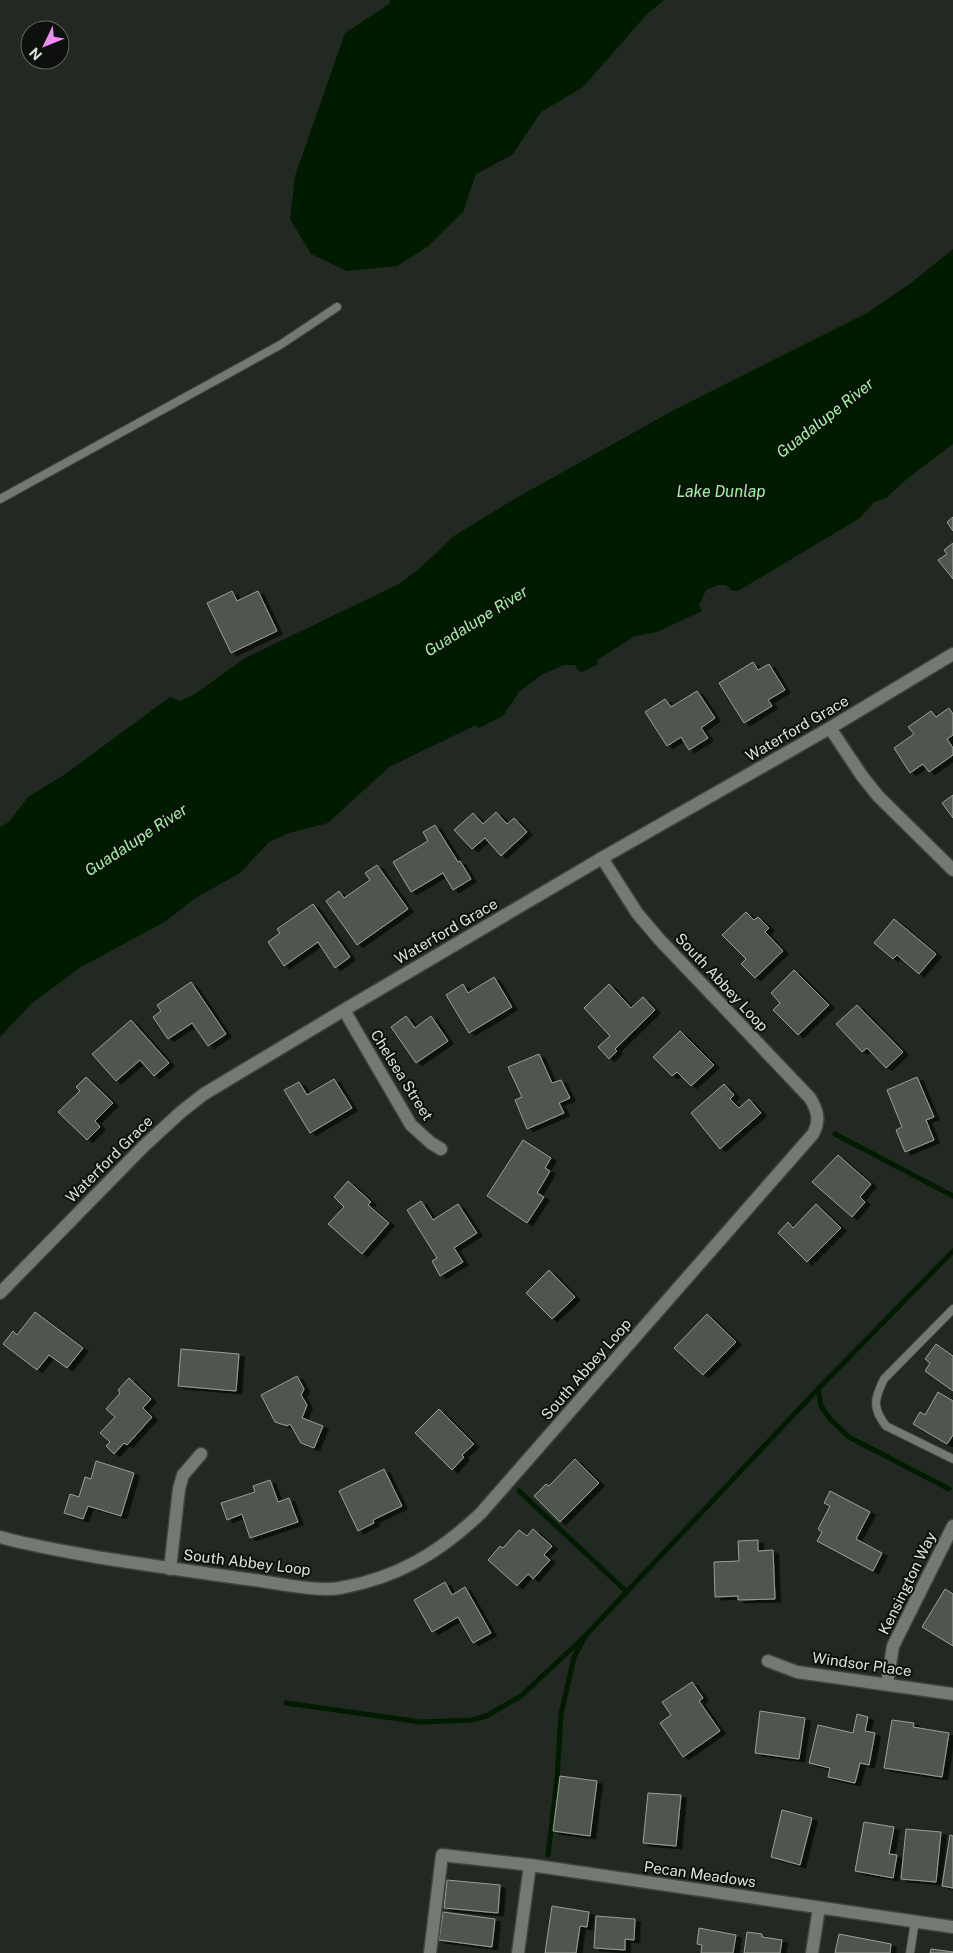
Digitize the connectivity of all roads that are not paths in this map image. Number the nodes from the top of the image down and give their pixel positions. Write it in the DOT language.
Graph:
graph roads {
  1 [pos="337,307"];
  2 [pos="0,499"];
  3 [pos="953,654"];
  4 [pos="830,728"];
  5 [pos="602,858"];
  6 [pos="953,870"];
  7 [pos="344,1010"];
  8 [pos="441,1149"];
  9 [pos="0,1293"];
  10 [pos="953,1308"];
  11 [pos="201,1454"];
  12 [pos="953,1459"];
  13 [pos="953,1526"];
  14 [pos="0,1537"];
  15 [pos="170,1569"];
  16 [pos="768,1662"];
  17 [pos="887,1684"];
  18 [pos="953,1694"];
  19 [pos="530,1865"];
  20 [pos="819,1908"];
  21 [pos="915,1921"];
  22 [pos="953,1927"];
  23 [pos="430,1953"];
  24 [pos="518,1953"];
  25 [pos="812,1953"];
  26 [pos="910,1953"];
  1 -- 2 [label="lane"];
  3 -- 4 [label="street, Waterford Grace"];
  4 -- 5 [label="street, Waterford Grace"];
  4 -- 6 [label="street"];
  5 -- 7 [label="street, Waterford Grace"];
  5 -- 15 [label="street, South Abbey Loop"];
  7 -- 8 [label="street, Chelsea Street"];
  7 -- 9 [label="street, Waterford Grace"];
  10 -- 12 [label="lane"];
  11 -- 15 [label="street"];
  13 -- 17 [label="street, Kensington Way"];
  14 -- 15 [label="street, South Abbey Loop"];
  16 -- 17 [label="street, Windsor Place"];
  17 -- 18 [label="street, Windsor Place"];
  19 -- 20 [label="street, Pecan Meadows"];
  19 -- 23 [label="street, Pecan Meadows"];
  19 -- 24 [label="street"];
  20 -- 21 [label="street, Pecan Meadows"];
  20 -- 25 [label="street"];
  21 -- 22 [label="street, Pecan Meadows"];
  21 -- 26 [label="lane"];
}
